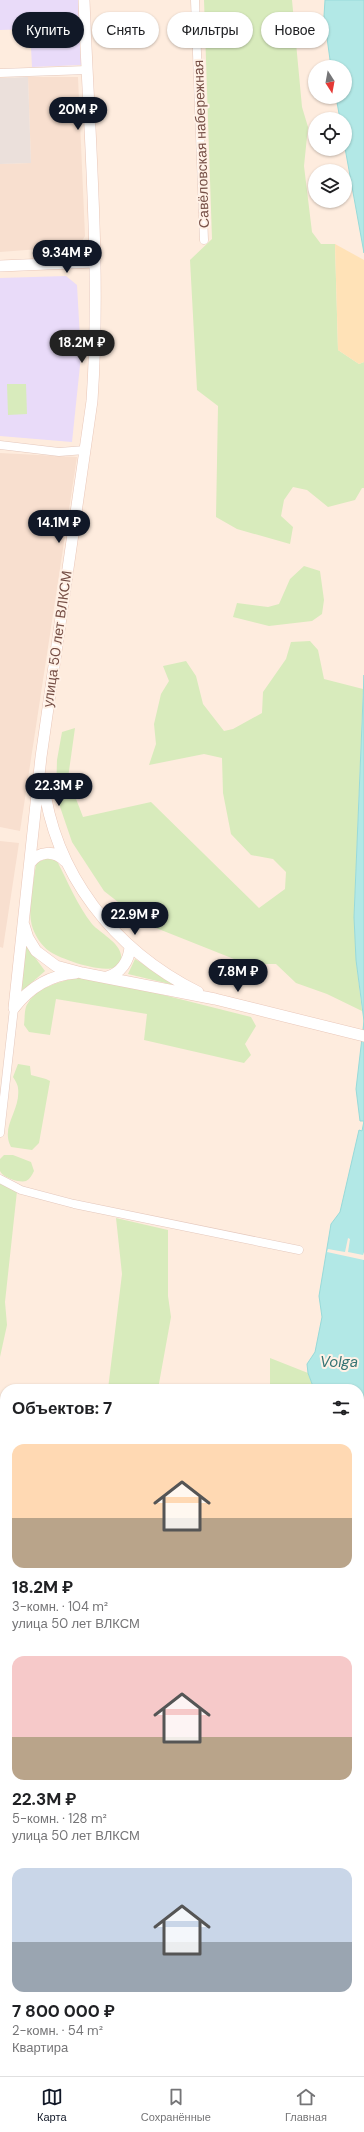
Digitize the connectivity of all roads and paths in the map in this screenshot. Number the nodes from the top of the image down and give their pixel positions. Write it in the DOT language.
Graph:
graph roads {
  1 [pos="84,0"];
  2 [pos="195,0"];
  3 [pos="87,70"];
  4 [pos="0,72"];
  5 [pos="204,240"];
  6 [pos="94,262"];
  7 [pos="0,266"];
  8 [pos="0,445"];
  9 [pos="84,450"];
  10 [pos="41,757"];
  11 [pos="65,861"];
  12 [pos="30,863"];
  13 [pos="24,919"];
  14 [pos="130,947"];
  15 [pos="82,973"];
  16 [pos="107,977"];
  17 [pos="215,999"];
  18 [pos="14,1008"];
  19 [pos="364,1036"];
  20 [pos="0,1133"];
  21 [pos="0,1179"];
  22 [pos="299,1250"];
  1 -- 3 [label="main road, улица 50 лет ВЛКСМ"];
  2 -- 5 [label="street, Савёловская набережная"];
  3 -- 4 [label="street"];
  3 -- 6 [label="main road, улица 50 лет ВЛКСМ"];
  6 -- 7 [label="main road"];
  6 -- 9 [label="main road, улица 50 лет ВЛКСМ"];
  8 -- 9 [label="street"];
  9 -- 10 [label="main road, улица 50 лет ВЛКСМ"];
  10 -- 11 [label="main road"];
  10 -- 12 [label="main road, улица 50 лет ВЛКСМ"];
  11 -- 12 [label="main road"];
  11 -- 14 [label="main road"];
  12 -- 13 [label="main road, улица 50 лет ВЛКСМ"];
  13 -- 15 [label="main road"];
  13 -- 18 [label="main road, улица 50 лет ВЛКСМ"];
  14 -- 16 [label="main road"];
  14 -- 17 [label="main road"];
  15 -- 16 [label="main road"];
  15 -- 18 [label="main road"];
  16 -- 17 [label="main road"];
  17 -- 19 [label="main road"];
  18 -- 20 [label="street, улица 50 лет ВЛКСМ"];
  21 -- 22 [label="street"];
}
